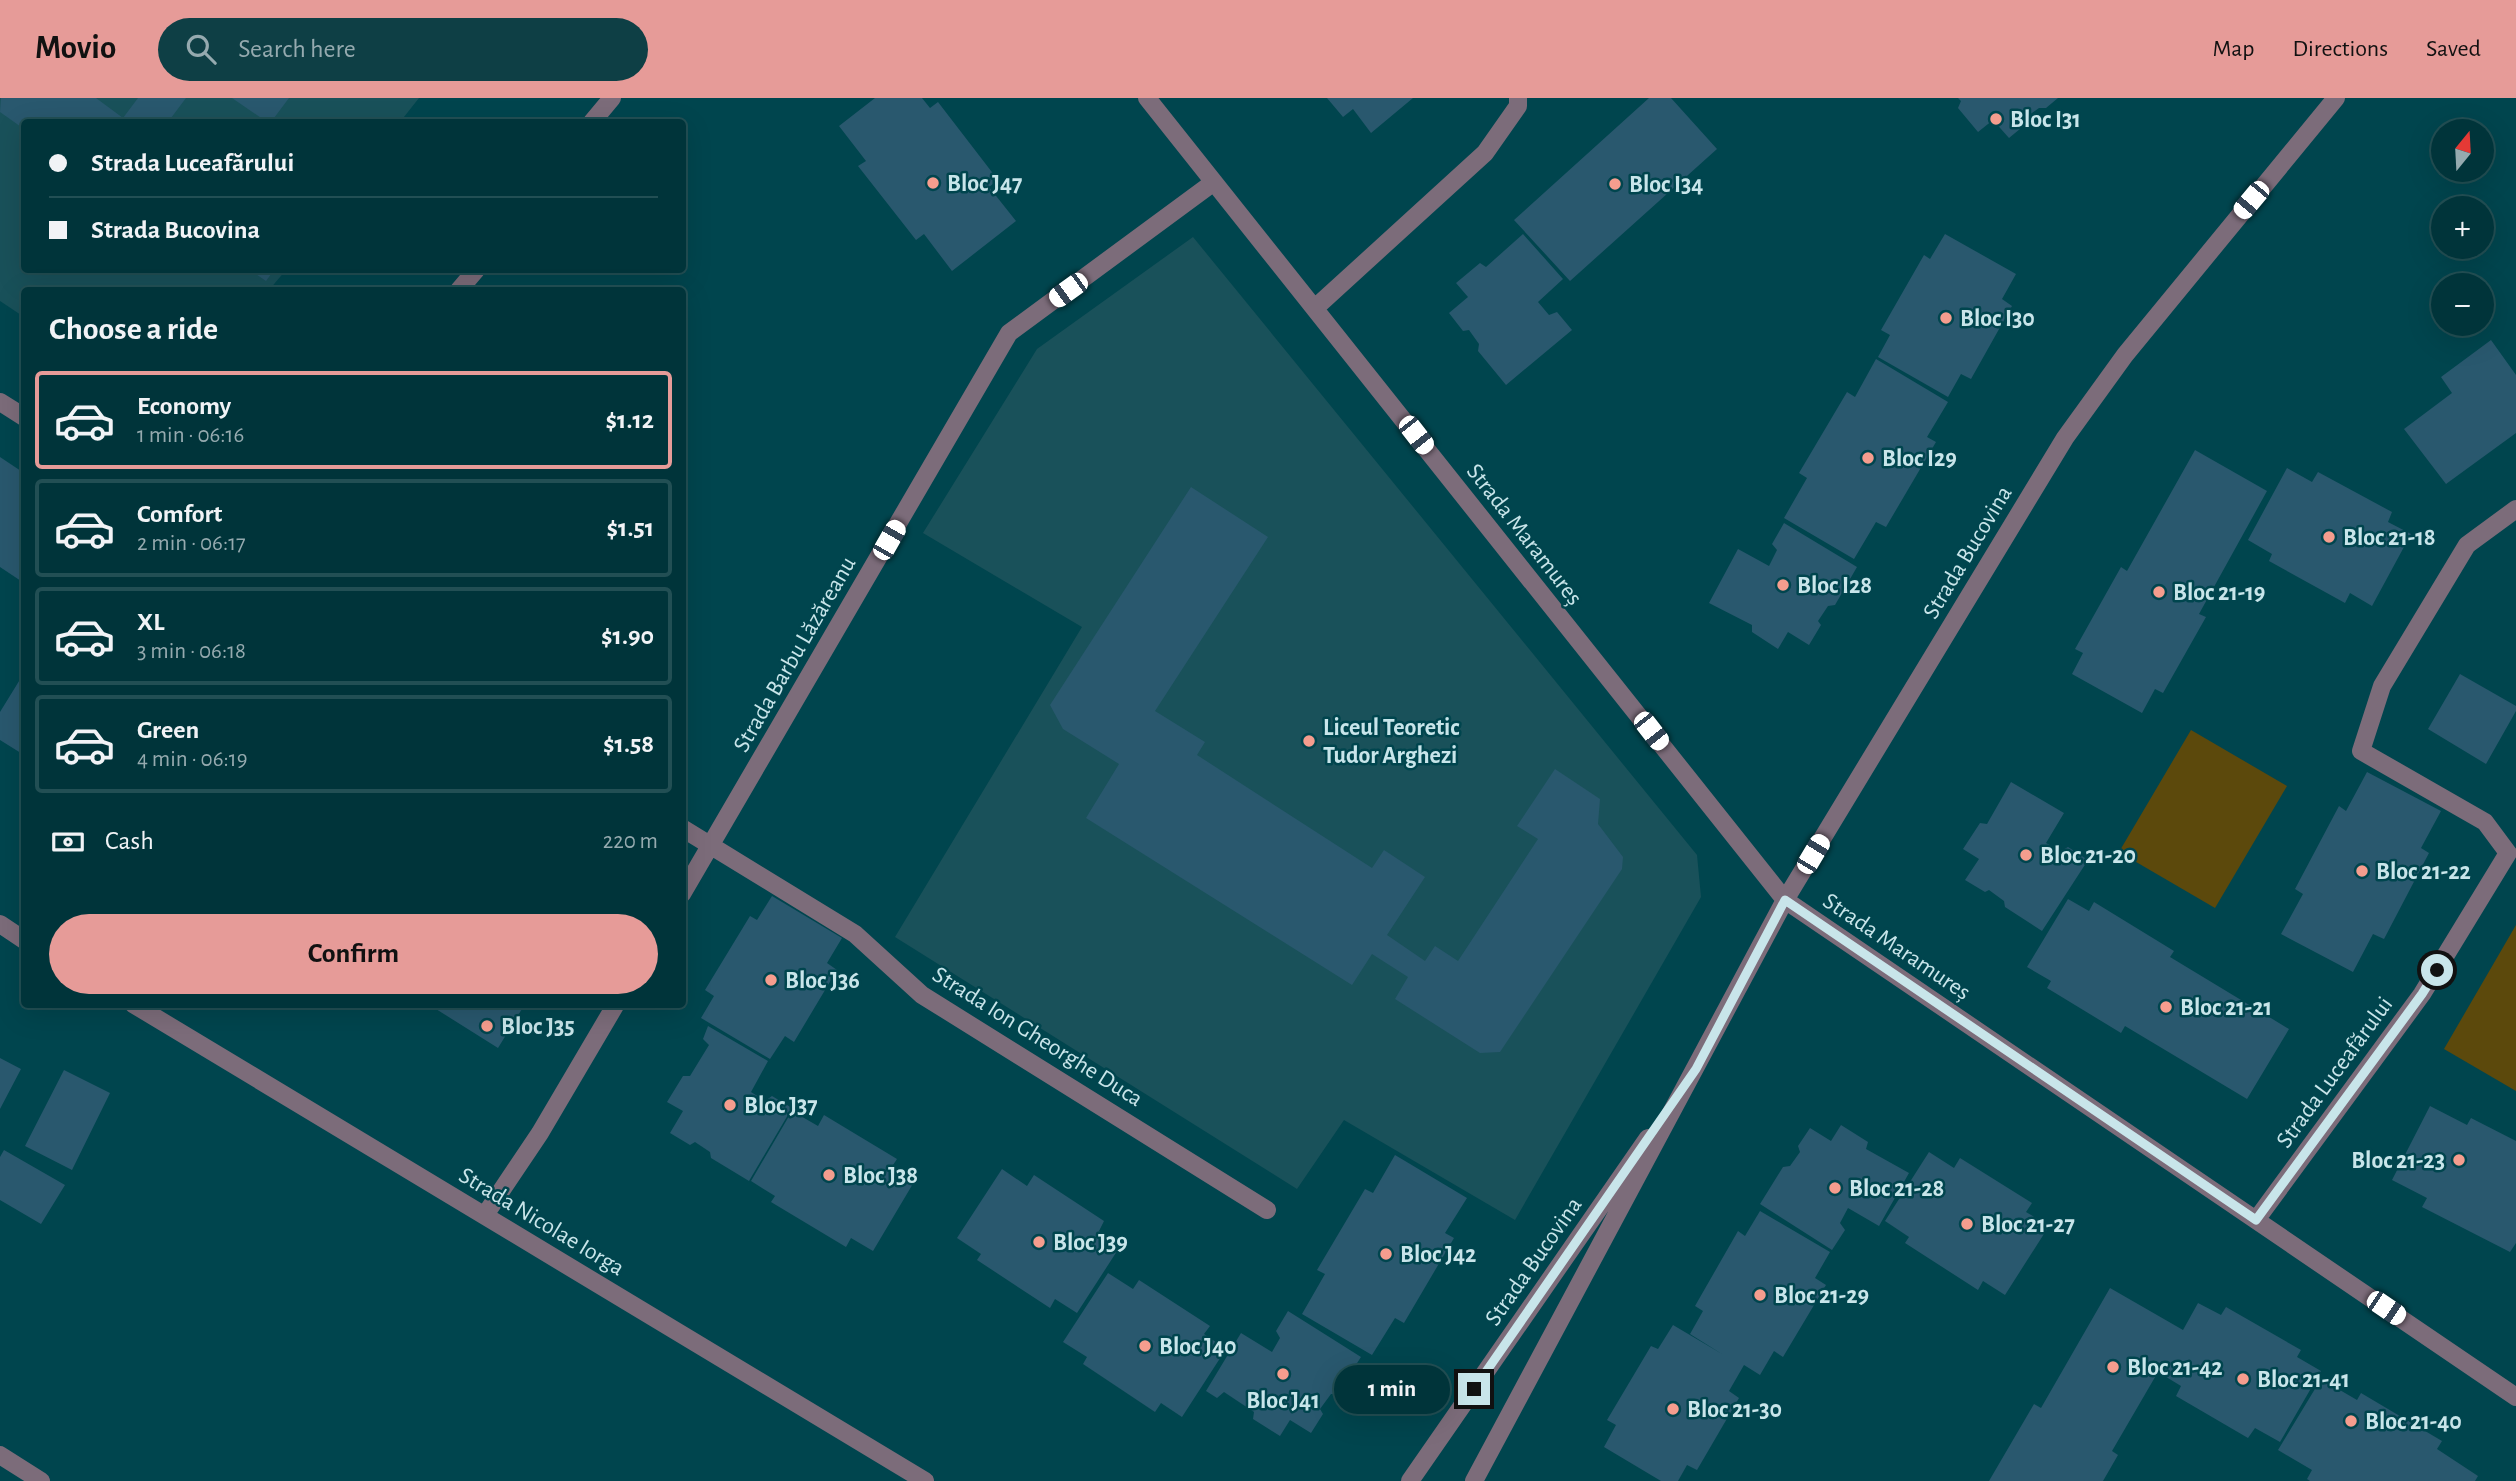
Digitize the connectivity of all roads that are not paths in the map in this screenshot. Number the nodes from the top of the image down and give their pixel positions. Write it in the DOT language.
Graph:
graph roads {
  1 [pos="612,98"];
  2 [pos="1147,98"];
  3 [pos="1518,98"];
  4 [pos="2336,98"];
  5 [pos="594,119"];
  6 [pos="1214,182"];
  7 [pos="473,273"];
  8 [pos="462,287"];
  9 [pos="1315,308"];
  10 [pos="0,402"];
  11 [pos="21,415"];
  12 [pos="2516,509"];
  13 [pos="686,830"];
  14 [pos="711,846"];
  15 [pos="686,887"];
  16 [pos="1785,900"];
  17 [pos="0,924"];
  18 [pos="21,938"];
  19 [pos="140,1008"];
  20 [pos="615,1008"];
  21 [pos="1696,1069"];
  22 [pos="1267,1210"];
  23 [pos="485,1215"];
  24 [pos="2256,1220"];
  25 [pos="2516,1397"];
  26 [pos="0,1455"];
  27 [pos="41,1481"];
  28 [pos="925,1481"];
  29 [pos="1410,1481"];
  30 [pos="1474,1481"];
  1 -- 5 [label="street"];
  2 -- 6 [label="street, Strada Maramureș"];
  3 -- 9 [label="street"];
  4 -- 16 [label="street, Strada Bucovina"];
  6 -- 9 [label="street, Strada Maramureș"];
  6 -- 14 [label="street, Strada Barbu Lăzăreanu"];
  7 -- 8 [label="street"];
  9 -- 16 [label="street, Strada Maramureș"];
  10 -- 11 [label="street"];
  12 -- 24 [label="street, Strada Luceafărului"];
  13 -- 14 [label="street, Strada Ion Gheorghe Duca"];
  14 -- 15 [label="street, Strada Barbu Lăzăreanu"];
  14 -- 22 [label="street, Strada Ion Gheorghe Duca"];
  16 -- 21 [label="street, Strada Bucovina"];
  16 -- 24 [label="street, Strada Maramureș"];
  17 -- 18 [label="street"];
  19 -- 23 [label="street, Strada Nicolae Iorga"];
  20 -- 23 [label="street"];
  21 -- 29 [label="street, Strada Bucovina"];
  21 -- 30 [label="street, Strada Bucovina"];
  23 -- 28 [label="street, Strada Nicolae Iorga"];
  24 -- 25 [label="street, Strada Maramureș"];
  26 -- 27 [label="street"];
}
